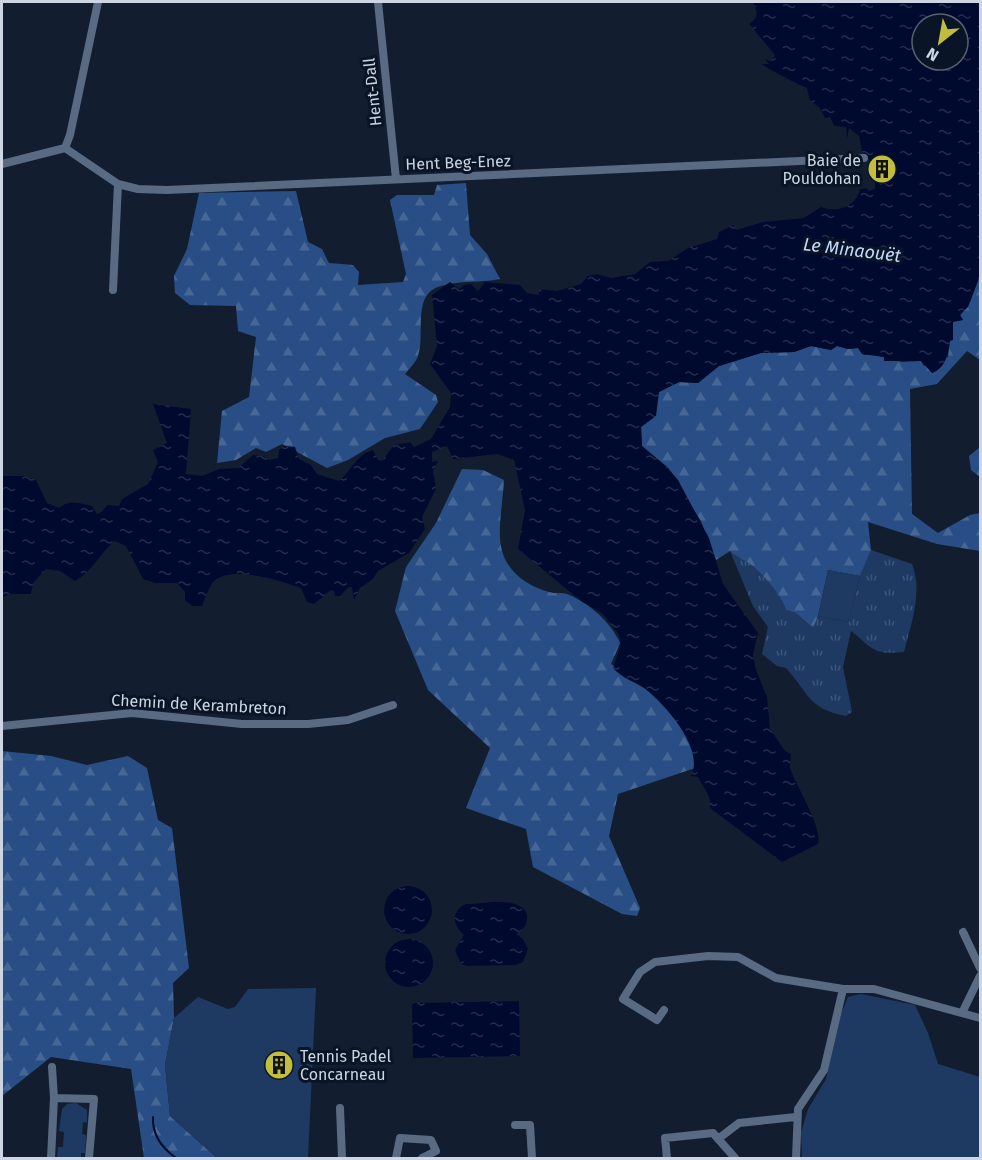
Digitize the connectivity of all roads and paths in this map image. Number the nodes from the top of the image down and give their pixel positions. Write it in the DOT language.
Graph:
graph roads {
  1 [pos="98,2"];
  2 [pos="378,2"];
  3 [pos="65,148"];
  4 [pos="864,158"];
  5 [pos="2,164"];
  6 [pos="396,179"];
  7 [pos="118,184"];
  8 [pos="113,290"];
  9 [pos="393,705"];
  10 [pos="2,726"];
  11 [pos="963,933"];
  12 [pos="981,969"];
  13 [pos="981,976"];
  14 [pos="843,989"];
  15 [pos="664,1010"];
  16 [pos="962,1013"];
  17 [pos="981,1018"];
  18 [pos="52,1067"];
  19 [pos="54,1098"];
  20 [pos="339,1108"];
  21 [pos="796,1117"];
  22 [pos="515,1125"];
  23 [pos="718,1139"];
  24 [pos="51,1158"];
  25 [pos="89,1158"];
  26 [pos="342,1158"];
  27 [pos="396,1158"];
  28 [pos="422,1158"];
  29 [pos="532,1158"];
  30 [pos="667,1158"];
  31 [pos="735,1158"];
  32 [pos="796,1158"];
  1 -- 3 [label="street"];
  2 -- 6 [label="street, Hent-Dall"];
  3 -- 5 [label="street"];
  3 -- 7 [label="street, Hent Beg-Enez"];
  4 -- 6 [label="street, Hent Beg-Enez"];
  6 -- 7 [label="street, Hent Beg-Enez"];
  7 -- 8 [label="street"];
  9 -- 10 [label="street, Chemin de Kerambreton"];
  11 -- 12 [label="street"];
  13 -- 16 [label="street"];
  14 -- 15 [label="street"];
  14 -- 16 [label="street"];
  14 -- 21 [label="street"];
  16 -- 17 [label="street"];
  18 -- 19 [label="street"];
  19 -- 24 [label="street"];
  19 -- 25 [label="street"];
  20 -- 26 [label="street"];
  21 -- 23 [label="street"];
  21 -- 32 [label="street"];
  22 -- 29 [label="street"];
  23 -- 30 [label="street"];
  23 -- 31 [label="street"];
  27 -- 28 [label="street"];
}
